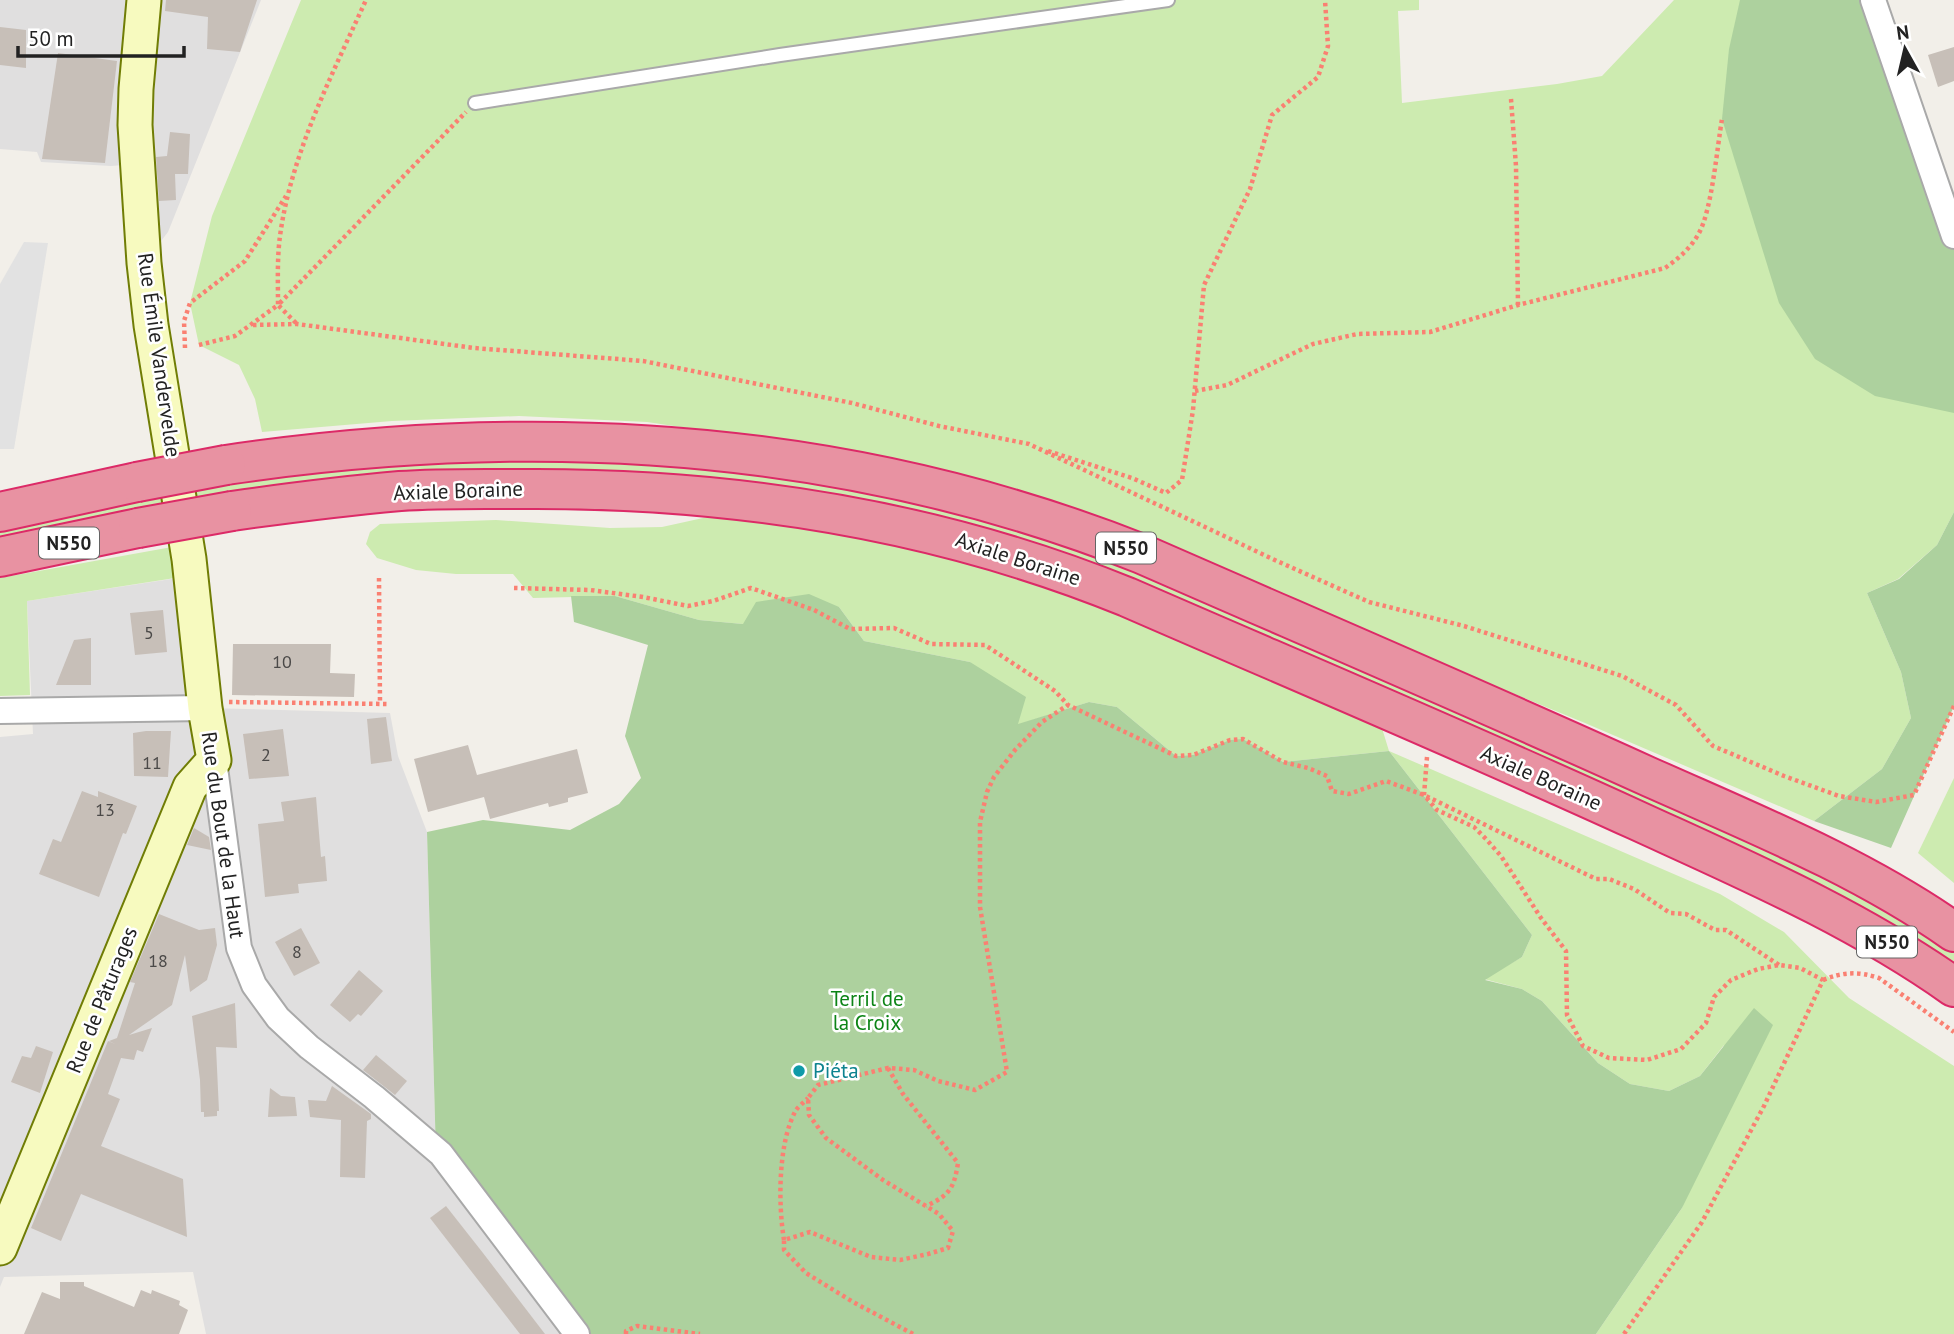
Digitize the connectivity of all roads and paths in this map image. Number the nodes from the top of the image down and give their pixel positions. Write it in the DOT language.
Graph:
graph roads {
  1 [pos="144,0"];
  2 [pos="366,0"];
  3 [pos="1168,0"];
  4 [pos="1325,0"];
  5 [pos="1873,0"];
  6 [pos="1511,99"];
  7 [pos="475,103"];
  8 [pos="1722,119"];
  9 [pos="288,194"];
  10 [pos="1954,236"];
  11 [pos="278,305"];
  12 [pos="1518,306"];
  13 [pos="297,324"];
  14 [pos="253,325"];
  15 [pos="199,345"];
  16 [pos="185,348"];
  17 [pos="1195,391"];
  18 [pos="1029,444"];
  19 [pos="0,512"];
  20 [pos="0,557"];
  21 [pos="379,578"];
  22 [pos="514,588"];
  23 [pos="380,703"];
  24 [pos="389,704"];
  25 [pos="205,705"];
  26 [pos="1068,705"];
  27 [pos="1954,706"];
  28 [pos="0,711"];
  29 [pos="214,760"];
  30 [pos="1424,796"];
  31 [pos="1954,932"];
  32 [pos="1779,965"];
  33 [pos="1823,980"];
  34 [pos="1954,987"];
  35 [pos="1954,1032"];
  36 [pos="888,1068"];
  37 [pos="808,1098"];
  38 [pos="926,1206"];
  39 [pos="784,1240"];
  40 [pos="0,1248"];
  41 [pos="577,1334"];
  42 [pos="626,1334"];
  43 [pos="700,1334"];
  44 [pos="913,1334"];
  45 [pos="1624,1334"];
  1 -- 25 [label="street, Rue Émile Vandervelde"];
  2 -- 9 [label="path"];
  3 -- 7 [label="lane"];
  4 -- 17 [label="path"];
  5 -- 10 [label="street"];
  6 -- 12 [label="path"];
  7 -- 11 [label="path"];
  8 -- 12 [label="path"];
  9 -- 11 [label="path"];
  9 -- 16 [label="path"];
  11 -- 13 [label="path"];
  11 -- 14 [label="path"];
  12 -- 17 [label="path"];
  13 -- 14 [label="path"];
  13 -- 18 [label="path"];
  14 -- 15 [label="path"];
  17 -- 18 [label="path"];
  18 -- 27 [label="path"];
  19 -- 31 [label="highway, N550, bridge"];
  20 -- 34 [label="highway, Axiale Boraine / N550, bridge"];
  21 -- 23 [label="path"];
  22 -- 26 [label="path"];
  23 -- 24 [label="path"];
  23 -- 25 [label="path"];
  25 -- 28 [label="street"];
  25 -- 29 [label="street, Rue du Bout de la Haut"];
  26 -- 30 [label="path"];
  26 -- 36 [label="path"];
  29 -- 40 [label="street, Rue de Pâturages"];
  29 -- 41 [label="street, Rue du Bout de la Haut"];
  30 -- 32 [label="path"];
  30 -- 32 [label="path"];
  32 -- 33 [label="path"];
  33 -- 35 [label="path"];
  33 -- 45 [label="path"];
  36 -- 37 [label="path"];
  36 -- 38 [label="path"];
  37 -- 38 [label="path"];
  37 -- 39 [label="path"];
  38 -- 39 [label="path"];
  39 -- 44 [label="path"];
  42 -- 43 [label="path"];
}
